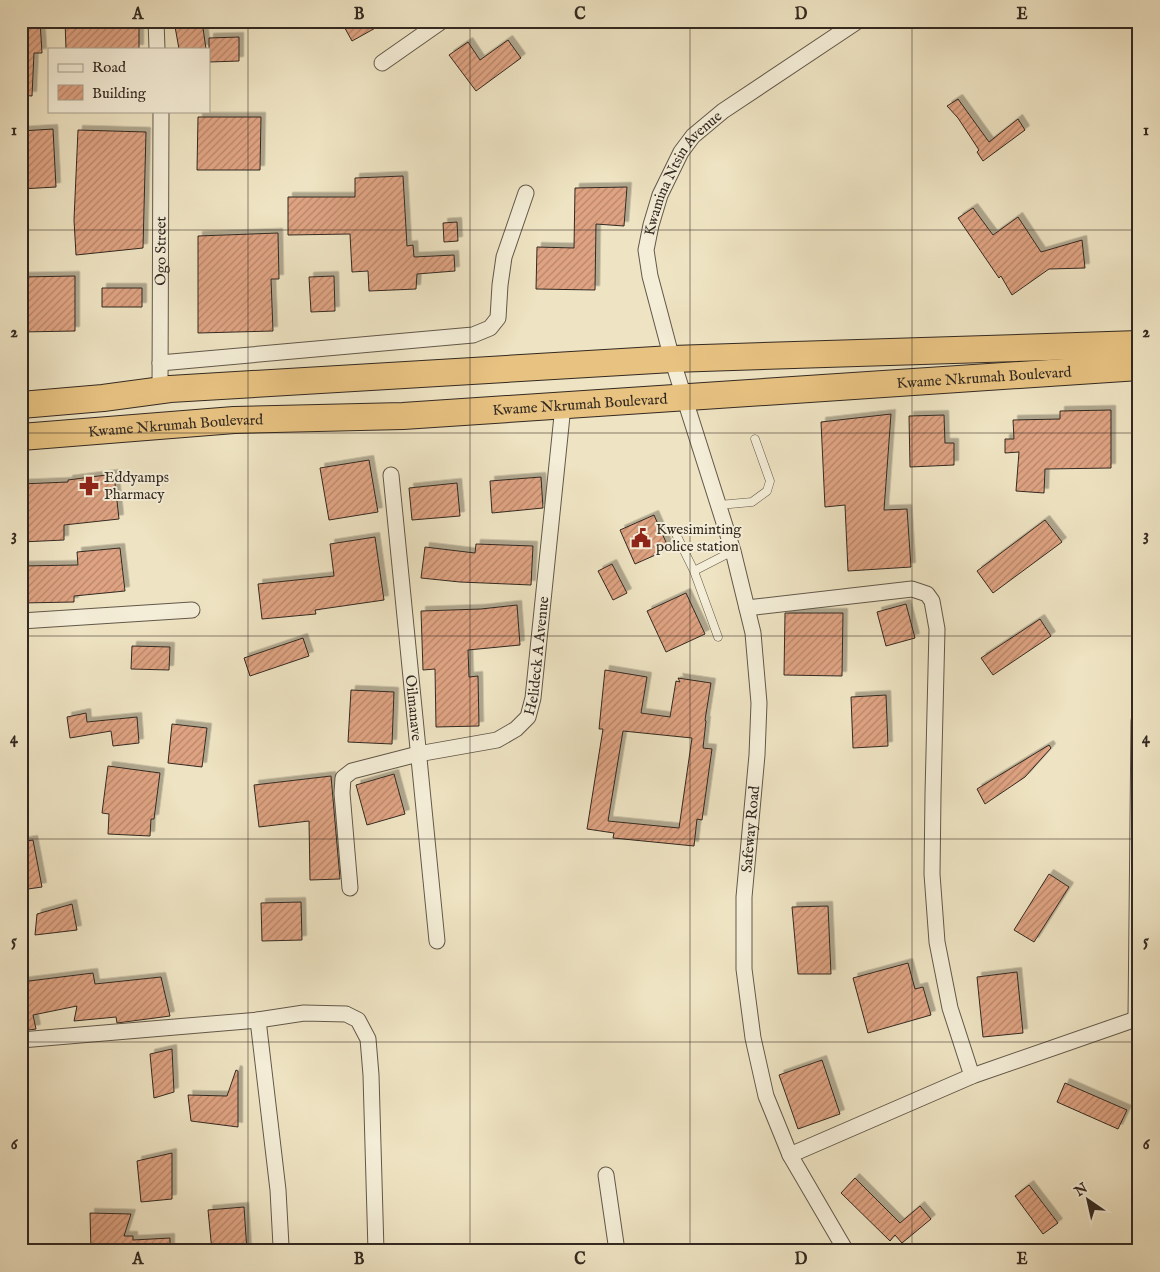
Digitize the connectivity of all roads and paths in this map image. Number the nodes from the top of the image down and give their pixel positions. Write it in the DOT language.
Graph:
graph roads {
  1 [pos="156,21"];
  2 [pos="442,21"];
  3 [pos="858,21"];
  4 [pos="158,48"];
  5 [pos="382,63"];
  6 [pos="161,112"];
  7 [pos="526,193"];
  8 [pos="1139,344"];
  9 [pos="672,359"];
  10 [pos="160,363"];
  11 [pos="1139,367"];
  12 [pos="160,390"];
  13 [pos="683,397"];
  14 [pos="21,404"];
  15 [pos="563,406"];
  16 [pos="21,437"];
  17 [pos="755,439"];
  18 [pos="391,475"];
  19 [pos="719,505"];
  20 [pos="675,532"];
  21 [pos="733,551"];
  22 [pos="694,571"];
  23 [pos="747,608"];
  24 [pos="192,610"];
  25 [pos="21,621"];
  26 [pos="718,638"];
  27 [pos="1139,721"];
  28 [pos="418,754"];
  29 [pos="350,888"];
  30 [pos="437,941"];
  31 [pos="1138,1019"];
  32 [pos="258,1020"];
  33 [pos="21,1040"];
  34 [pos="972,1076"];
  35 [pos="790,1155"];
  36 [pos="606,1175"];
  37 [pos="280,1251"];
  38 [pos="376,1251"];
  39 [pos="617,1251"];
  40 [pos="846,1251"];
  1 -- 4 [label="street"];
  2 -- 5 [label="street"];
  3 -- 9 [label="street, Kwamina Ntsin Avenue"];
  6 -- 10 [label="street, Ogo Street"];
  7 -- 10 [label="street"];
  8 -- 9 [label="highway, Kwame Nkrumah Boulevard"];
  9 -- 12 [label="highway, Kwame Nkrumah Boulevard"];
  9 -- 13 [label="street, Kwamina Ntsin Avenue"];
  10 -- 12 [label="street, Ogo Street"];
  11 -- 13 [label="highway, Kwame Nkrumah Boulevard"];
  12 -- 14 [label="highway, Kwame Nkrumah Boulevard"];
  13 -- 15 [label="highway, Kwame Nkrumah Boulevard"];
  13 -- 19 [label="street, Safeway Road"];
  15 -- 16 [label="highway, Kwame Nkrumah Boulevard"];
  15 -- 28 [label="street, Helideck A Avenue"];
  17 -- 19 [label="lane"];
  18 -- 28 [label="street, Oilmanave"];
  19 -- 21 [label="street, Safeway Road"];
  20 -- 22 [label="lane"];
  21 -- 22 [label="lane"];
  21 -- 23 [label="street, Safeway Road"];
  22 -- 26 [label="lane"];
  23 -- 34 [label="street"];
  23 -- 35 [label="street, Safeway Road"];
  24 -- 25 [label="street"];
  27 -- 31 [label="street"];
  28 -- 29 [label="street, Helideck A Avenue"];
  28 -- 30 [label="street, Oilmanave"];
  31 -- 34 [label="street"];
  32 -- 33 [label="street"];
  32 -- 37 [label="street"];
  32 -- 38 [label="street"];
  34 -- 35 [label="street"];
  35 -- 40 [label="street, Safeway Road"];
  36 -- 39 [label="street"];
}
